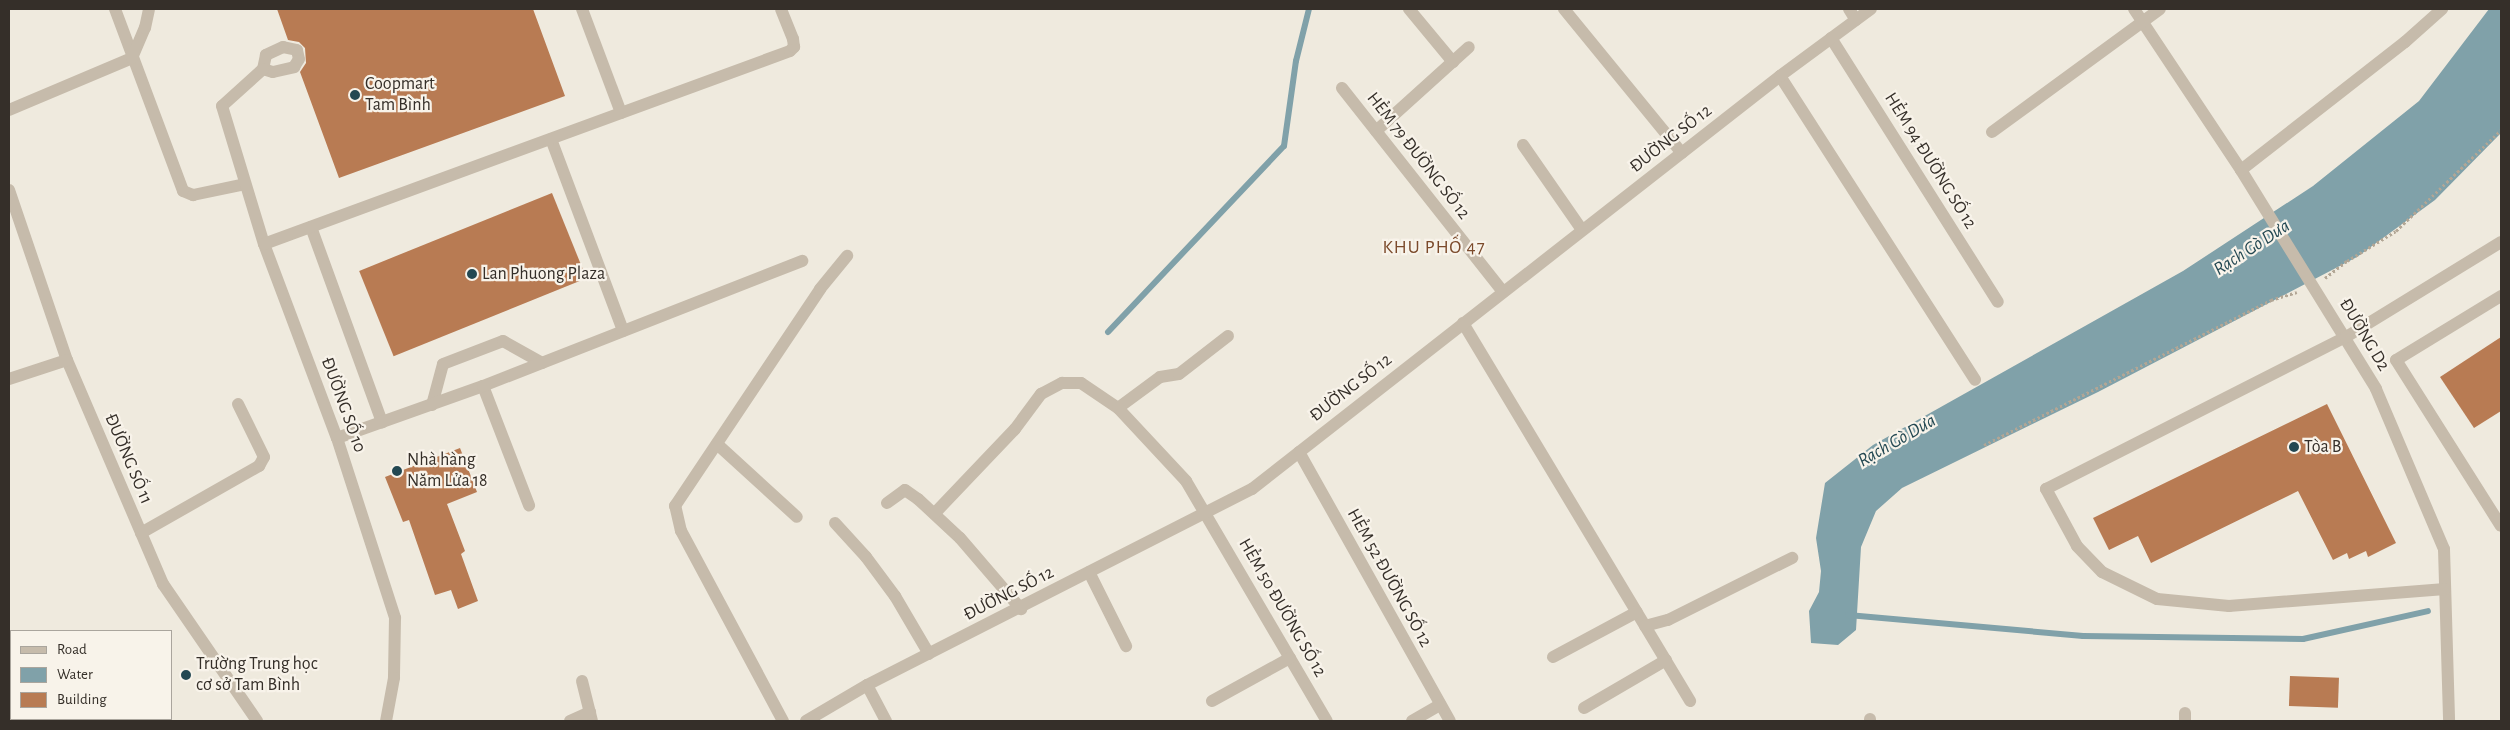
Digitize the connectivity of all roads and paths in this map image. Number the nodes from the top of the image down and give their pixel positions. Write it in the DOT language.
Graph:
graph roads {
  1 [pos="115,9"];
  2 [pos="148,9"];
  3 [pos="582,9"];
  4 [pos="781,9"];
  5 [pos="1410,9"];
  6 [pos="1564,9"];
  7 [pos="1849,9"];
  8 [pos="1871,9"];
  9 [pos="2134,9"];
  10 [pos="2160,9"];
  11 [pos="2442,9"];
  12 [pos="1856,20"];
  13 [pos="2143,23"];
  14 [pos="1831,38"];
  15 [pos="1469,47"];
  16 [pos="132,58"];
  17 [pos="1453,62"];
  18 [pos="263,69"];
  19 [pos="1780,76"];
  20 [pos="1342,88"];
  21 [pos="9,110"];
  22 [pos="621,113"];
  23 [pos="2501,130"];
  24 [pos="1376,131"];
  25 [pos="1992,132"];
  26 [pos="551,139"];
  27 [pos="1523,145"];
  28 [pos="1682,153"];
  29 [pos="2241,170"];
  30 [pos="245,184"];
  31 [pos="9,190"];
  32 [pos="311,227"];
  33 [pos="1582,230"];
  34 [pos="2501,242"];
  35 [pos="264,244"];
  36 [pos="847,256"];
  37 [pos="802,261"];
  38 [pos="2315,286"];
  39 [pos="1504,292"];
  40 [pos="2501,296"];
  41 [pos="1998,302"];
  42 [pos="1463,323"];
  43 [pos="623,331"];
  44 [pos="1228,336"];
  45 [pos="2346,337"];
  46 [pos="67,360"];
  47 [pos="542,363"];
  48 [pos="9,379"];
  49 [pos="1975,380"];
  50 [pos="484,386"];
  51 [pos="238,404"];
  52 [pos="432,405"];
  53 [pos="1118,408"];
  54 [pos="382,422"];
  55 [pos="337,438"];
  56 [pos="717,444"];
  57 [pos="1984,445"];
  58 [pos="1299,452"];
  59 [pos="886,503"];
  60 [pos="530,505"];
  61 [pos="1207,512"];
  62 [pos="934,513"];
  63 [pos="797,517"];
  64 [pos="835,523"];
  65 [pos="2501,526"];
  66 [pos="141,533"];
  67 [pos="1792,558"];
  68 [pos="1089,572"];
  69 [pos="2445,589"];
  70 [pos="1021,609"];
  71 [pos="1637,612"];
  72 [pos="1645,626"];
  73 [pos="1126,646"];
  74 [pos="929,654"];
  75 [pos="1553,657"];
  76 [pos="1290,658"];
  77 [pos="1666,660"];
  78 [pos="582,681"];
  79 [pos="867,685"];
  80 [pos="1212,701"];
  81 [pos="1690,702"];
  82 [pos="1440,705"];
  83 [pos="1584,708"];
  84 [pos="591,716"];
  85 [pos="257,721"];
  86 [pos="386,721"];
  87 [pos="570,721"];
  88 [pos="783,721"];
  89 [pos="806,721"];
  90 [pos="886,721"];
  91 [pos="1327,721"];
  92 [pos="1412,721"];
  93 [pos="1450,721"];
  94 [pos="2449,721"];
  1 -- 16 [label="street"];
  2 -- 16 [label="street"];
  3 -- 22 [label="street"];
  4 -- 22 [label="street"];
  5 -- 17 [label="street"];
  6 -- 28 [label="street"];
  7 -- 12 [label="street"];
  8 -- 12 [label="street, ĐƯỜNG SỐ 12"];
  9 -- 13 [label="street, ĐƯỜNG D2"];
  10 -- 13 [label="street"];
  11 -- 29 [label="street"];
  12 -- 14 [label="street, ĐƯỜNG SỐ 12"];
  13 -- 25 [label="street"];
  13 -- 29 [label="street, ĐƯỜNG D2"];
  14 -- 19 [label="street, ĐƯỜNG SỐ 12"];
  14 -- 41 [label="street, HẺM 94 ĐƯỜNG SỐ 12"];
  15 -- 17 [label="street"];
  16 -- 21 [label="street"];
  16 -- 30 [label="street"];
  17 -- 24 [label="street"];
  18 -- 30 [label="street, ĐƯỜNG SỐ 10"];
  19 -- 28 [label="street, ĐƯỜNG SỐ 12"];
  19 -- 49 [label="street"];
  20 -- 24 [label="street, HẺM 79 ĐƯỜNG SỐ 12"];
  22 -- 26 [label="street"];
  23 -- 38 [label="path"];
  24 -- 39 [label="street, HẺM 79 ĐƯỜNG SỐ 12"];
  26 -- 32 [label="street"];
  26 -- 43 [label="street"];
  27 -- 33 [label="street"];
  28 -- 33 [label="street, ĐƯỜNG SỐ 12"];
  29 -- 38 [label="street, ĐƯỜNG D2"];
  30 -- 35 [label="street, ĐƯỜNG SỐ 10"];
  31 -- 46 [label="street, ĐƯỜNG SỐ 11"];
  32 -- 35 [label="street"];
  32 -- 54 [label="street"];
  33 -- 39 [label="street, ĐƯỜNG SỐ 12"];
  34 -- 45 [label="street"];
  35 -- 55 [label="street, ĐƯỜNG SỐ 10"];
  36 -- 56 [label="street"];
  37 -- 43 [label="street"];
  38 -- 45 [label="street, ĐƯỜNG D2"];
  38 -- 57 [label="path"];
  39 -- 42 [label="street, ĐƯỜNG SỐ 12"];
  40 -- 65 [label="street"];
  42 -- 58 [label="street, ĐƯỜNG SỐ 12"];
  42 -- 71 [label="street"];
  43 -- 47 [label="street"];
  44 -- 53 [label="street"];
  45 -- 69 [label="street, ĐƯỜNG D2"];
  45 -- 69 [label="street"];
  46 -- 48 [label="street"];
  46 -- 66 [label="street, ĐƯỜNG SỐ 11"];
  47 -- 50 [label="street"];
  47 -- 52 [label="street"];
  50 -- 52 [label="street"];
  50 -- 60 [label="street"];
  51 -- 66 [label="street"];
  52 -- 54 [label="street"];
  53 -- 61 [label="street, HẺM 50 ĐƯỜNG SỐ 12"];
  53 -- 62 [label="street, HẺM 50 ĐƯỜNG SỐ 12"];
  54 -- 55 [label="street"];
  55 -- 86 [label="street, ĐƯỜNG SỐ 10"];
  56 -- 63 [label="street"];
  56 -- 88 [label="street"];
  58 -- 61 [label="street, ĐƯỜNG SỐ 12"];
  58 -- 82 [label="street, HẺM 52 ĐƯỜNG SỐ 12"];
  59 -- 62 [label="street"];
  61 -- 68 [label="street, ĐƯỜNG SỐ 12"];
  61 -- 76 [label="street, HẺM 50 ĐƯỜNG SỐ 12"];
  62 -- 70 [label="street"];
  64 -- 74 [label="street"];
  66 -- 85 [label="street, ĐƯỜNG SỐ 11"];
  67 -- 72 [label="street"];
  68 -- 70 [label="street, ĐƯỜNG SỐ 12"];
  68 -- 73 [label="street"];
  69 -- 94 [label="street, ĐƯỜNG D2"];
  70 -- 74 [label="street, ĐƯỜNG SỐ 12"];
  71 -- 72 [label="street"];
  71 -- 75 [label="street"];
  72 -- 77 [label="street"];
  74 -- 79 [label="street, ĐƯỜNG SỐ 12"];
  76 -- 80 [label="street"];
  76 -- 91 [label="street, HẺM 50 ĐƯỜNG SỐ 12"];
  77 -- 81 [label="street"];
  77 -- 83 [label="street"];
  78 -- 84 [label="street"];
  79 -- 89 [label="street, ĐƯỜNG SỐ 12"];
  79 -- 90 [label="street"];
  82 -- 92 [label="street"];
  82 -- 93 [label="street, HẺM 52 ĐƯỜNG SỐ 12"];
  84 -- 87 [label="street"];
}
